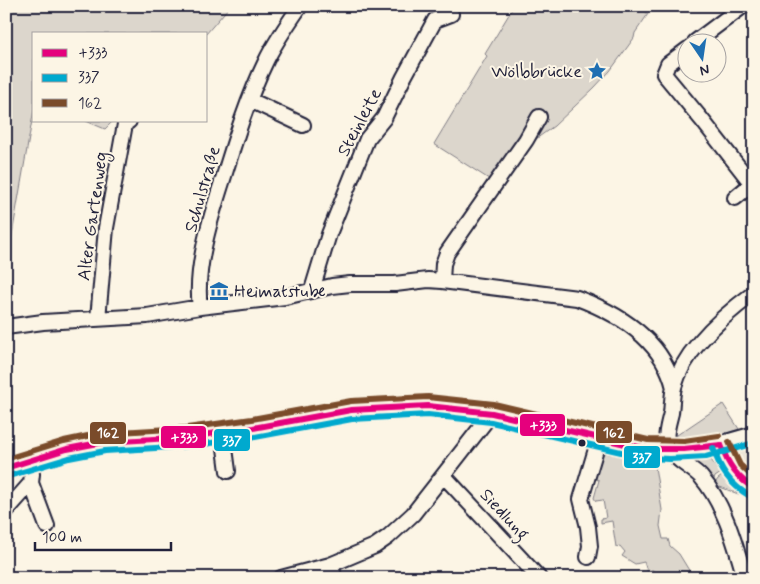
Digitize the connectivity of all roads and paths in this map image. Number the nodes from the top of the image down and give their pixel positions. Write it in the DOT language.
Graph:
graph roads {
  1 [pos="300,6"];
  2 [pos="743,6"];
  3 [pos="451,14"];
  4 [pos="708,32"];
  5 [pos="678,56"];
  6 [pos="250,100"];
  7 [pos="539,117"];
  8 [pos="128,122"];
  9 [pos="303,125"];
  10 [pos="753,183"];
  11 [pos="734,198"];
  12 [pos="442,281"];
  13 [pos="312,290"];
  14 [pos="754,293"];
  15 [pos="200,307"];
  16 [pos="98,319"];
  17 [pos="6,327"];
  18 [pos="674,388"];
  19 [pos="492,413"];
  20 [pos="223,433"];
  21 [pos="754,434"];
  22 [pos="599,439"];
  23 [pos="721,445"];
  24 [pos="670,450"];
  25 [pos="28,461"];
  26 [pos="6,468"];
  27 [pos="228,471"];
  28 [pos="444,476"];
  29 [pos="31,483"];
  30 [pos="754,488"];
  31 [pos="6,511"];
  32 [pos="47,526"];
  33 [pos="588,557"];
  34 [pos="333,572"];
  35 [pos="281,578"];
  36 [pos="539,578"];
  37 [pos="745,578"];
  1 -- 6 [label="street, Schulstraße"];
  2 -- 4 [label="street"];
  3 -- 13 [label="street, Steinleite"];
  5 -- 10 [label="street"];
  6 -- 9 [label="street"];
  6 -- 15 [label="street, Schulstraße"];
  7 -- 12 [label="street"];
  8 -- 16 [label="street, Alter Gartenweg"];
  10 -- 11 [label="street"];
  12 -- 13 [label="street"];
  12 -- 18 [label="street"];
  13 -- 15 [label="street"];
  14 -- 18 [label="street"];
  15 -- 16 [label="street"];
  16 -- 17 [label="street"];
  18 -- 24 [label="street"];
  19 -- 20 [label="street"];
  19 -- 22 [label="street"];
  19 -- 28 [label="street"];
  20 -- 25 [label="street"];
  20 -- 27 [label="street"];
  21 -- 23 [label="street"];
  22 -- 24 [label="street"];
  22 -- 33 [label="street"];
  23 -- 24 [label="street"];
  23 -- 30 [label="street"];
  24 -- 37 [label="street"];
  25 -- 26 [label="street"];
  25 -- 29 [label="street"];
  28 -- 34 [label="street"];
  28 -- 36 [label="street, Siedlung"];
  29 -- 31 [label="street"];
  29 -- 32 [label="street"];
  34 -- 35 [label="street"];
}
